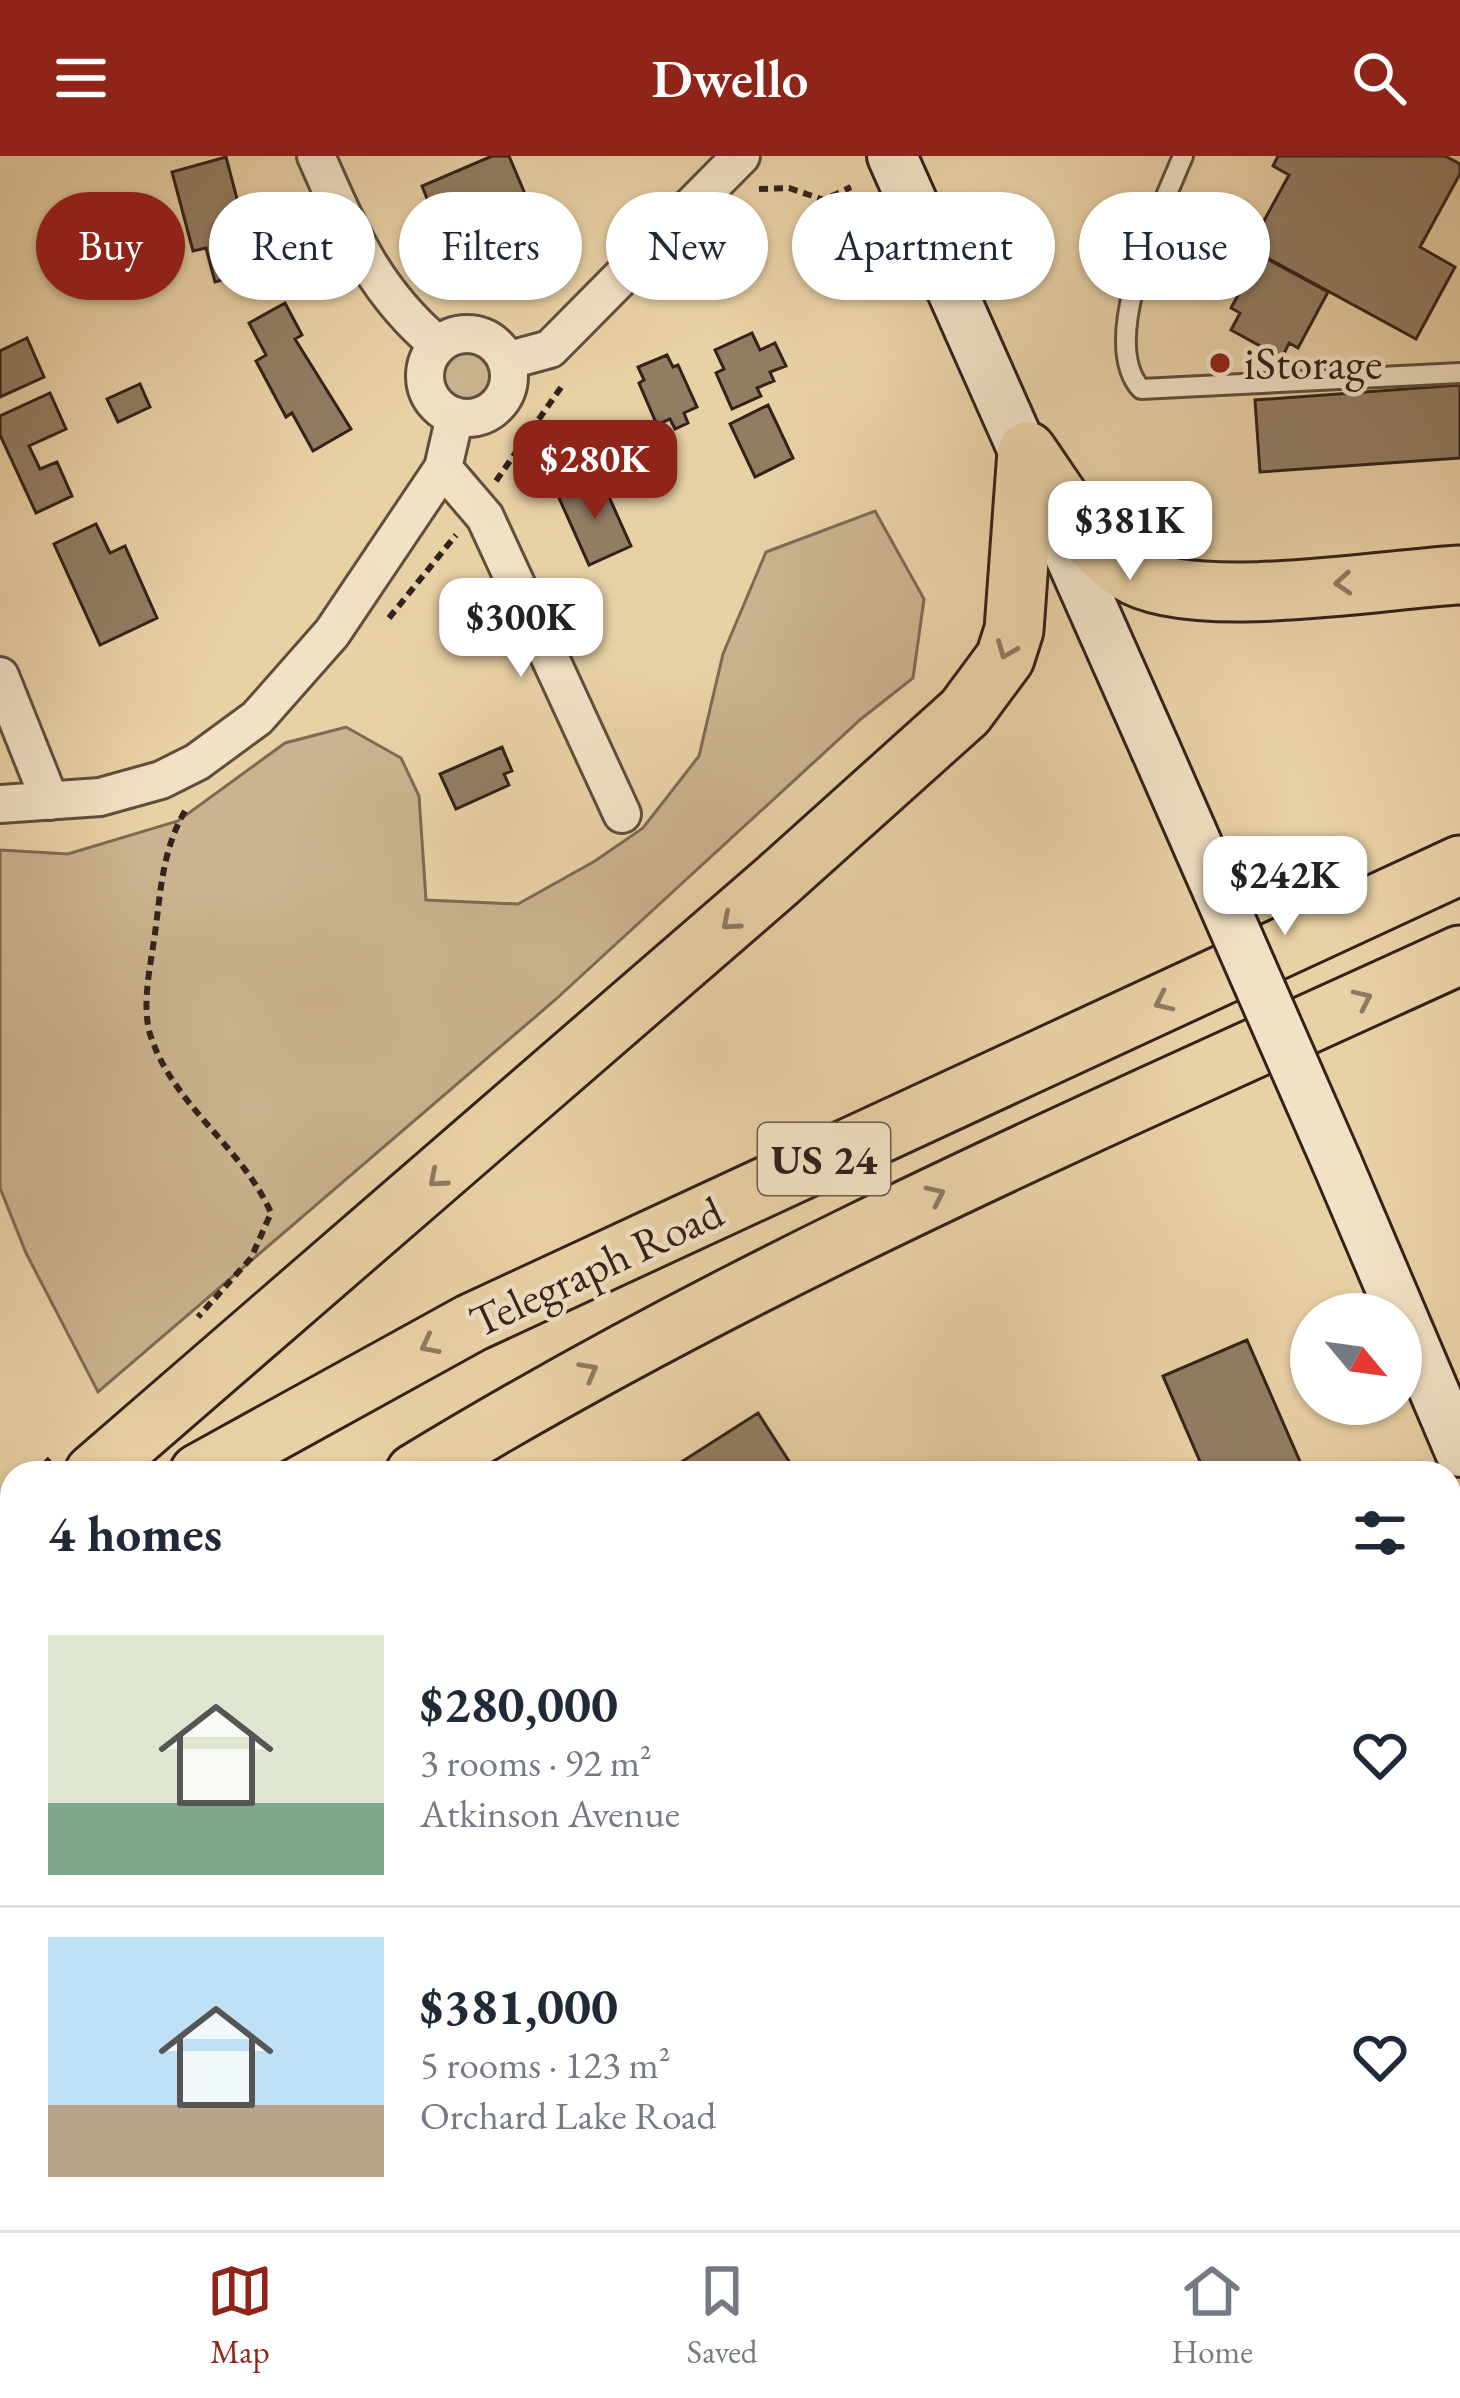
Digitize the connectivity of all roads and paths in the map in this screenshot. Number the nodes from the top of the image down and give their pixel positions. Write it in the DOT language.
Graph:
graph roads {
  1 [pos="316,156"];
  2 [pos="741,156"];
  3 [pos="892,156"];
  4 [pos="1183,156"];
  5 [pos="851,188"];
  6 [pos="758,192"];
  7 [pos="438,345"];
  8 [pos="506,361"];
  9 [pos="1460,373"];
  10 [pos="568,377"];
  11 [pos="455,416"];
  12 [pos="1027,451"];
  13 [pos="443,468"];
  14 [pos="478,506"];
  15 [pos="1460,575"];
  16 [pos="389,619"];
  17 [pos="0,676"];
  18 [pos="50,801"];
  19 [pos="0,804"];
  20 [pos="186,809"];
  21 [pos="622,814"];
  22 [pos="1460,865"];
  23 [pos="1460,955"];
  24 [pos="197,1318"];
  25 [pos="1460,1452"];
  26 [pos="79,1461"];
  27 [pos="220,1461"];
  28 [pos="435,1461"];
  1 -- 7 [label="street"];
  2 -- 8 [label="street"];
  3 -- 12 [label="main road"];
  4 -- 9 [label="lane"];
  5 -- 6 [label="path"];
  7 -- 8 [label="street"];
  7 -- 11 [label="street"];
  8 -- 11 [label="street"];
  10 -- 14 [label="path"];
  11 -- 13 [label="street"];
  15 -- 12 [label="highway, one-way"];
  12 -- 25 [label="main road, bridge"];
  12 -- 26 [label="highway, one-way"];
  13 -- 14 [label="street"];
  13 -- 18 [label="street"];
  14 -- 16 [label="path"];
  14 -- 21 [label="street"];
  17 -- 18 [label="street"];
  18 -- 19 [label="street"];
  20 -- 24 [label="path"];
  22 -- 27 [label="highway, Telegraph Road / US 24, one-way"];
  28 -- 23 [label="highway, Telegraph Road / US 24, one-way"];
}
